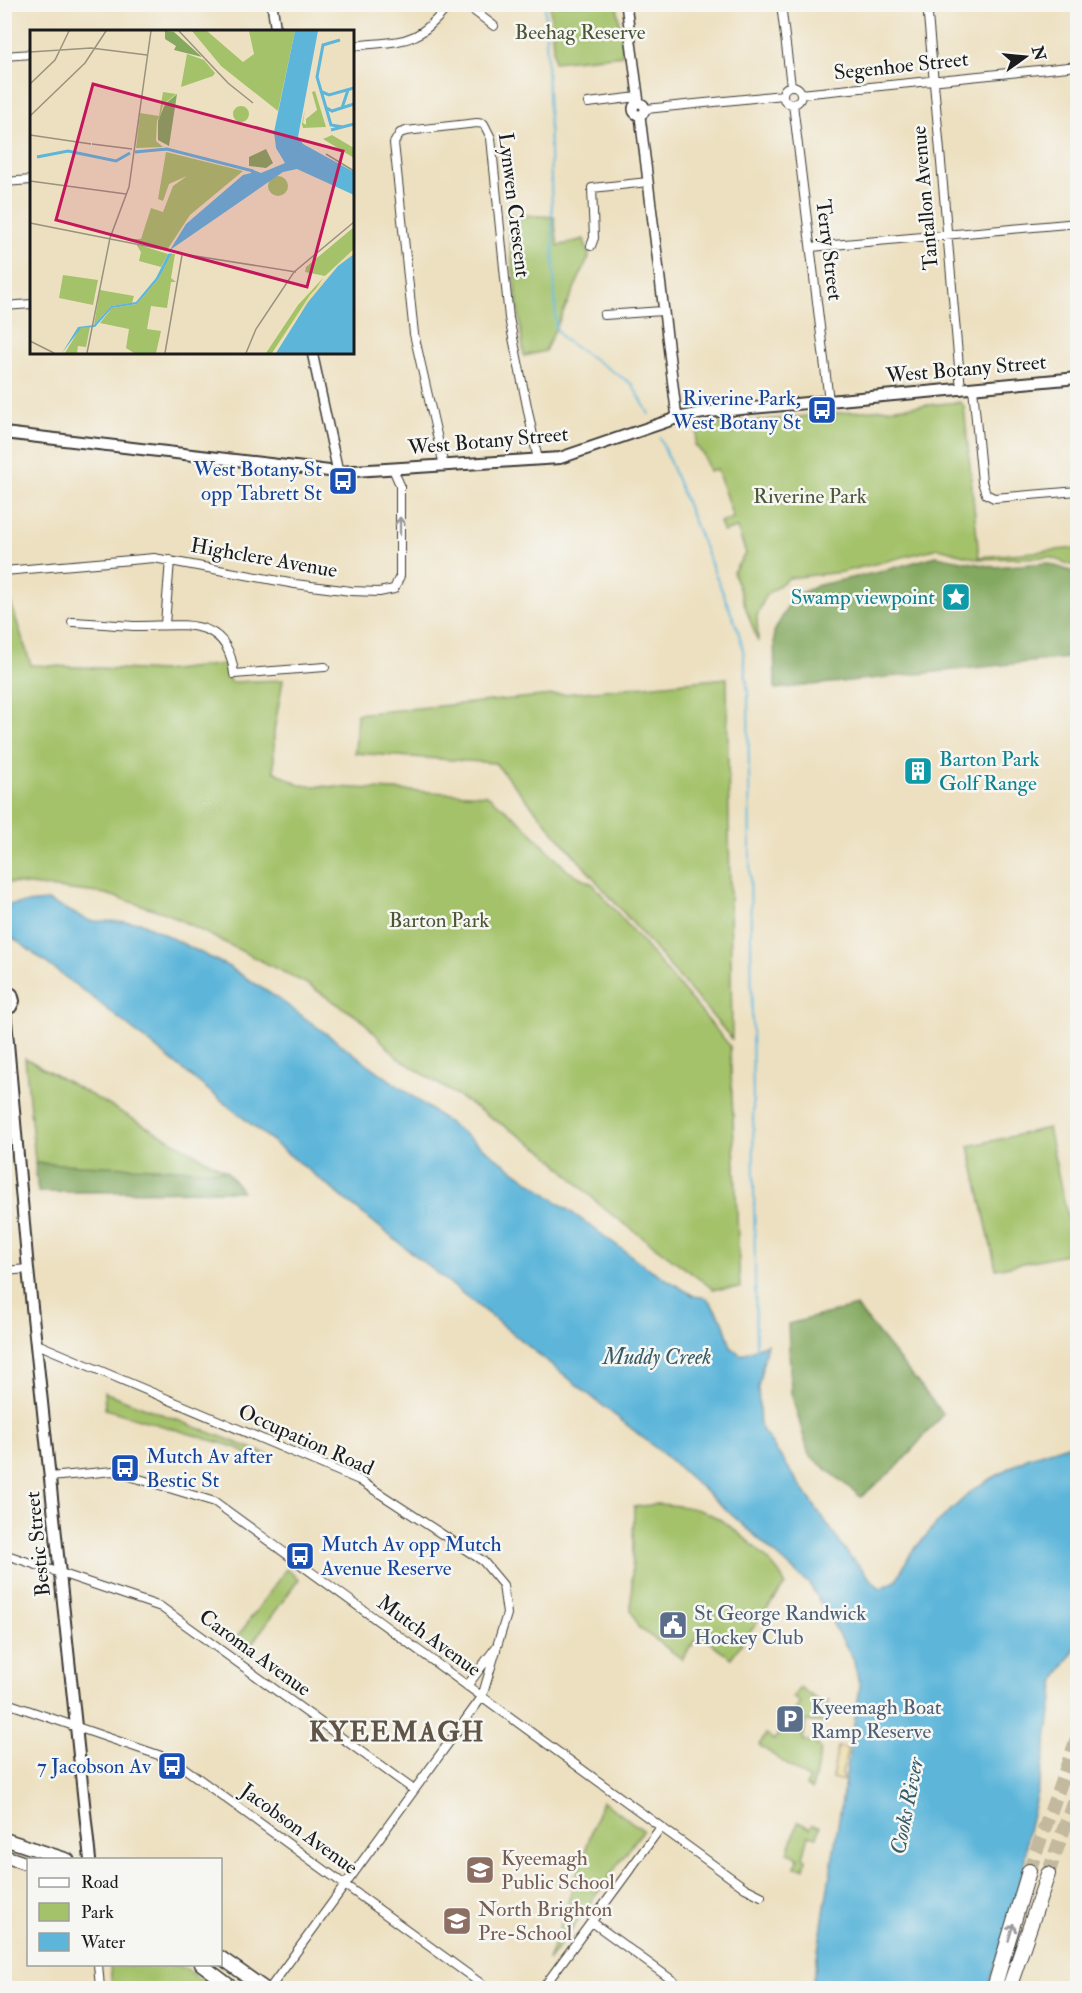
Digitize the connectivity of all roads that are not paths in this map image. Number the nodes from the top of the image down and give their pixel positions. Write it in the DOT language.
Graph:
graph roads {
  1 [pos="272,4"];
  2 [pos="450,4"];
  3 [pos="465,4"];
  4 [pos="626,4"];
  5 [pos="781,4"];
  6 [pos="927,4"];
  7 [pos="494,26"];
  8 [pos="276,30"];
  9 [pos="354,46"];
  10 [pos="30,54"];
  11 [pos="4,56"];
  12 [pos="1077,66"];
  13 [pos="933,81"];
  14 [pos="791,86"];
  15 [pos="801,94"];
  16 [pos="783,95"];
  17 [pos="588,103"];
  18 [pos="793,104"];
  19 [pos="640,106"];
  20 [pos="30,180"];
  21 [pos="4,182"];
  22 [pos="648,182"];
  23 [pos="1077,223"];
  24 [pos="946,235"];
  25 [pos="591,246"];
  26 [pos="811,247"];
  27 [pos="30,304"];
  28 [pos="4,306"];
  29 [pos="663,311"];
  30 [pos="604,315"];
  31 [pos="312,354"];
  32 [pos="1077,378"];
  33 [pos="973,388"];
  34 [pos="961,389"];
  35 [pos="829,401"];
  36 [pos="677,418"];
  37 [pos="4,433"];
  38 [pos="538,460"];
  39 [pos="444,466"];
  40 [pos="393,469"];
  41 [pos="338,472"];
  42 [pos="1077,491"];
  43 [pos="170,560"];
  44 [pos="4,571"];
  45 [pos="72,622"];
  46 [pos="165,624"];
  47 [pos="325,668"];
  48 [pos="4,990"];
  49 [pos="5,1009"];
  50 [pos="28,1269"];
  51 [pos="4,1271"];
  52 [pos="37,1344"];
  53 [pos="50,1477"];
  54 [pos="4,1554"];
  55 [pos="60,1573"];
  56 [pos="497,1646"];
  57 [pos="467,1686"];
  58 [pos="482,1697"];
  59 [pos="4,1702"];
  60 [pos="76,1726"];
  61 [pos="414,1790"];
  62 [pos="661,1827"];
  63 [pos="4,1839"];
  64 [pos="4,1856"];
  65 [pos="62,1858"];
  66 [pos="90,1858"];
  67 [pos="27,1864"];
  68 [pos="1029,1871"];
  69 [pos="1048,1874"];
  70 [pos="345,1885"];
  71 [pos="760,1896"];
  72 [pos="592,1922"];
  73 [pos="222,1958"];
  74 [pos="98,1966"];
  75 [pos="202,1966"];
  76 [pos="100,1989"];
  77 [pos="233,1989"];
  78 [pos="264,1989"];
  79 [pos="270,1989"];
  80 [pos="487,1989"];
  81 [pos="543,1989"];
  82 [pos="683,1989"];
  83 [pos="994,1989"];
  84 [pos="1010,1989"];
  1 -- 8 [label="street"];
  2 -- 9 [label="street"];
  3 -- 7 [label="street"];
  4 -- 19 [label="street"];
  5 -- 14 [label="street"];
  6 -- 13 [label="street, Tantallon Avenue"];
  10 -- 11 [label="street"];
  12 -- 13 [label="street, Segenhoe Street"];
  13 -- 15 [label="street, Segenhoe Street"];
  13 -- 24 [label="street, Tantallon Avenue"];
  14 -- 15 [label="street"];
  14 -- 16 [label="street"];
  15 -- 18 [label="street"];
  16 -- 18 [label="street"];
  16 -- 19 [label="street"];
  17 -- 19 [label="street"];
  18 -- 26 [label="street, Terry Street"];
  19 -- 22 [label="street"];
  20 -- 21 [label="street"];
  22 -- 25 [label="street"];
  22 -- 29 [label="street"];
  23 -- 24 [label="street"];
  24 -- 26 [label="street"];
  24 -- 34 [label="street, Tantallon Avenue"];
  26 -- 35 [label="street, Terry Street"];
  27 -- 28 [label="street"];
  29 -- 30 [label="street"];
  29 -- 36 [label="street"];
  31 -- 41 [label="street"];
  32 -- 33 [label="main road, West Botany Street"];
  33 -- 34 [label="main road, West Botany Street"];
  33 -- 42 [label="street"];
  34 -- 35 [label="main road, West Botany Street"];
  35 -- 36 [label="main road, West Botany Street"];
  36 -- 38 [label="main road, West Botany Street"];
  37 -- 41 [label="main road, West Botany Street"];
  38 -- 39 [label="main road, West Botany Street"];
  38 -- 39 [label="street, Lynwen Crescent"];
  39 -- 40 [label="main road, West Botany Street"];
  40 -- 41 [label="main road, West Botany Street"];
  43 -- 40 [label="street, Highclere Avenue, one-way"];
  43 -- 44 [label="street, Highclere Avenue"];
  43 -- 46 [label="street"];
  45 -- 46 [label="street"];
  46 -- 47 [label="street"];
  48 -- 49 [label="main road, Bestic Street"];
  49 -- 50 [label="main road, Bestic Street"];
  50 -- 51 [label="street"];
  50 -- 52 [label="main road, Bestic Street"];
  52 -- 53 [label="main road, Bestic Street"];
  52 -- 56 [label="street, Occupation Road"];
  53 -- 55 [label="main road, Bestic Street"];
  53 -- 57 [label="street, Mutch Avenue"];
  54 -- 55 [label="street, Caroma Avenue"];
  55 -- 60 [label="main road, Bestic Street"];
  55 -- 61 [label="street, Caroma Avenue"];
  56 -- 57 [label="street, Occupation Road"];
  56 -- 58 [label="street"];
  57 -- 58 [label="street, Mutch Avenue"];
  58 -- 61 [label="street"];
  58 -- 62 [label="street, Mutch Avenue"];
  59 -- 60 [label="street, Jacobson Avenue"];
  60 -- 66 [label="main road, Bestic Street"];
  60 -- 70 [label="street, Jacobson Avenue"];
  61 -- 70 [label="street"];
  62 -- 71 [label="street, Mutch Avenue"];
  62 -- 72 [label="street"];
  63 -- 65 [label="highway"];
  64 -- 67 [label="highway"];
  83 -- 68 [label="highway, one-way"];
  69 -- 84 [label="highway"];
  70 -- 79 [label="street"];
  70 -- 80 [label="street, Jacobson Avenue"];
  72 -- 81 [label="street"];
  72 -- 82 [label="street"];
  73 -- 78 [label="highway"];
  74 -- 76 [label="street"];
  75 -- 77 [label="highway"];
}
